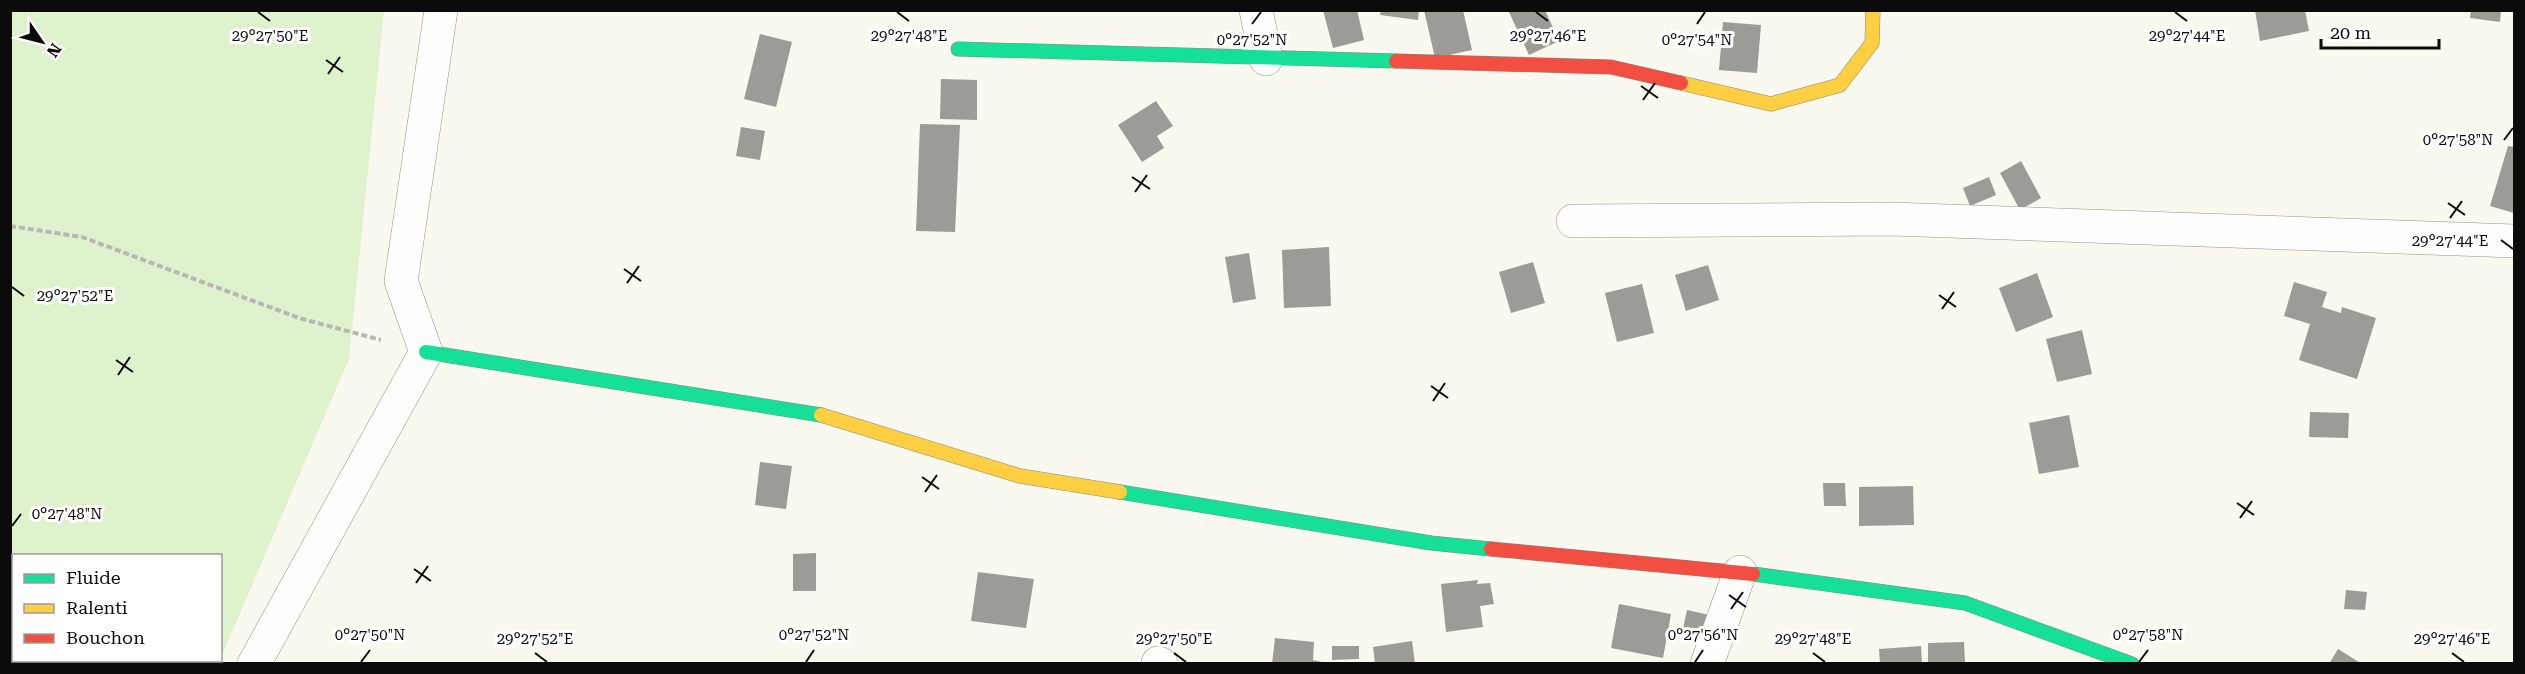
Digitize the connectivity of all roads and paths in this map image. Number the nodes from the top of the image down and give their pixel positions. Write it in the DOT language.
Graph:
graph roads {
  1 [pos="441,10"];
  2 [pos="1256,10"];
  3 [pos="1873,10"];
  4 [pos="958,49"];
  5 [pos="1266,59"];
  6 [pos="1573,221"];
  7 [pos="10,226"];
  8 [pos="2514,241"];
  9 [pos="426,352"];
  10 [pos="1740,572"];
  11 [pos="254,663"];
  12 [pos="1707,663"];
  13 [pos="2132,663"];
  1 -- 9 [label="street"];
  2 -- 5 [label="street"];
  3 -- 5 [label="street"];
  4 -- 5 [label="street"];
  6 -- 8 [label="street"];
  7 -- 9 [label="path"];
  9 -- 10 [label="street"];
  9 -- 11 [label="street"];
  10 -- 12 [label="street"];
  10 -- 13 [label="street"];
}
